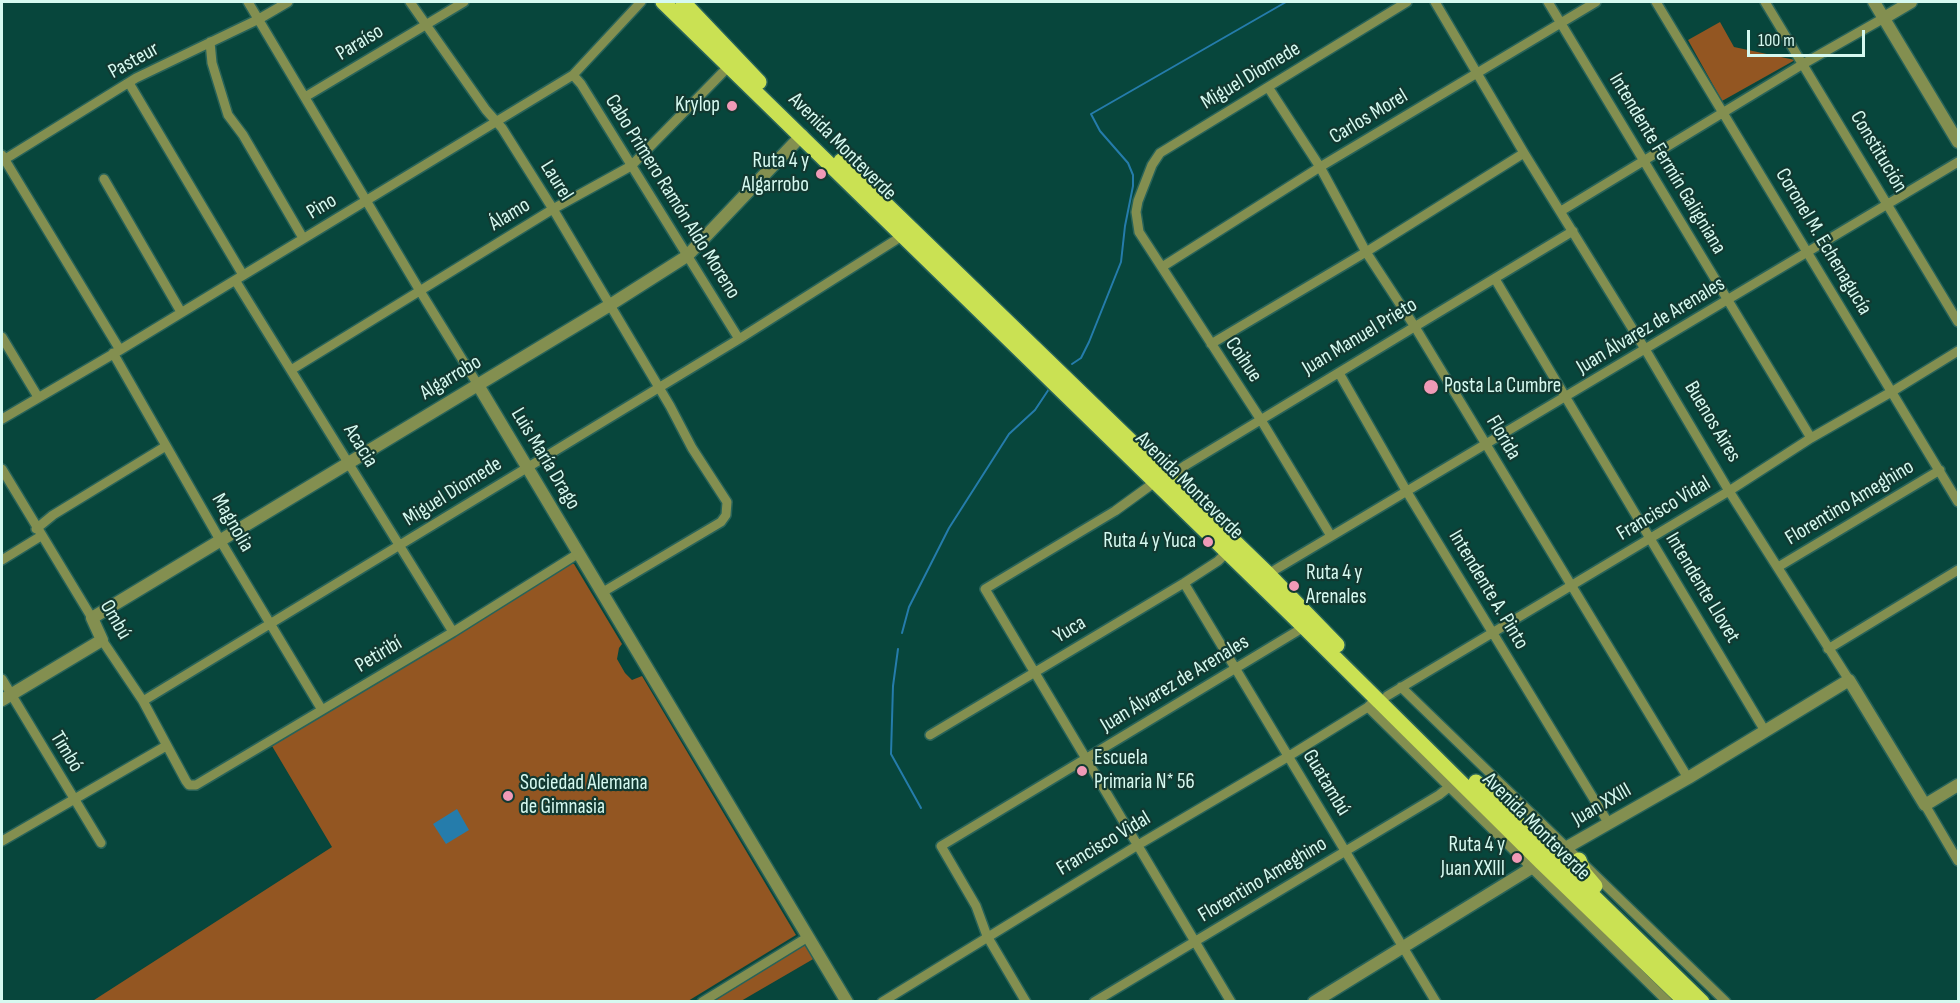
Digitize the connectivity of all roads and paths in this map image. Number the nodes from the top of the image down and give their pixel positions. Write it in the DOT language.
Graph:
graph roads {
  1 [pos="248,2"];
  2 [pos="288,2"];
  3 [pos="410,2"];
  4 [pos="464,2"];
  5 [pos="641,2"];
  6 [pos="663,2"];
  7 [pos="683,2"];
  8 [pos="1407,2"];
  9 [pos="1436,2"];
  10 [pos="1548,2"];
  11 [pos="1596,2"];
  12 [pos="1656,2"];
  13 [pos="1765,2"];
  14 [pos="1874,2"];
  15 [pos="1911,2"];
  16 [pos="1884,18"];
  17 [pos="259,20"];
  18 [pos="1561,23"];
  19 [pos="426,25"];
  20 [pos="210,42"];
  21 [pos="1803,64"];
  22 [pos="729,66"];
  23 [pos="1478,74"];
  24 [pos="573,75"];
  25 [pos="129,83"];
  26 [pos="1268,87"];
  27 [pos="305,97"];
  28 [pos="1724,112"];
  29 [pos="496,121"];
  30 [pos="802,135"];
  31 [pos="1959,142"];
  32 [pos="1524,153"];
  33 [pos="2,158"];
  34 [pos="1642,160"];
  35 [pos="1959,162"];
  36 [pos="631,166"];
  37 [pos="1320,167"];
  38 [pos="104,179"];
  39 [pos="367,200"];
  40 [pos="1138,201"];
  41 [pos="1888,204"];
  42 [pos="553,209"];
  43 [pos="1561,211"];
  44 [pos="1573,231"];
  45 [pos="902,236"];
  46 [pos="303,238"];
  47 [pos="1366,252"];
  48 [pos="1807,253"];
  49 [pos="687,256"];
  50 [pos="1162,267"];
  51 [pos="239,278"];
  52 [pos="1494,279"];
  53 [pos="420,291"];
  54 [pos="1728,301"];
  55 [pos="610,305"];
  56 [pos="181,312"];
  57 [pos="1959,322"];
  58 [pos="1415,327"];
  59 [pos="2,337"];
  60 [pos="739,339"];
  61 [pos="1211,344"];
  62 [pos="1645,349"];
  63 [pos="1959,351"];
  64 [pos="116,352"];
  65 [pos="291,370"];
  66 [pos="1339,373"];
  67 [pos="478,386"];
  68 [pos="659,388"];
  69 [pos="1893,391"];
  70 [pos="39,397"];
  71 [pos="1565,398"];
  72 [pos="2,419"];
  73 [pos="1261,420"];
  74 [pos="1811,438"];
  75 [pos="1486,445"];
  76 [pos="166,446"];
  77 [pos="349,461"];
  78 [pos="528,466"];
  79 [pos="2,469"];
  80 [pos="1940,470"];
  81 [pos="1162,480"];
  82 [pos="1729,491"];
  83 [pos="1407,492"];
  84 [pos="1959,502"];
  85 [pos="39,533"];
  86 [pos="1331,536"];
  87 [pos="1651,538"];
  88 [pos="220,540"];
  89 [pos="400,546"];
  90 [pos="1227,552"];
  91 [pos="579,553"];
  92 [pos="2,560"];
  93 [pos="1778,567"];
  94 [pos="1959,570"];
  95 [pos="1268,574"];
  96 [pos="1184,583"];
  97 [pos="1571,585"];
  98 [pos="603,592"];
  99 [pos="92,618"];
  100 [pos="271,623"];
  101 [pos="1304,627"];
  102 [pos="453,632"];
  103 [pos="1493,632"];
  104 [pos="102,640"];
  105 [pos="1828,648"];
  106 [pos="1235,668"];
  107 [pos="1034,672"];
  108 [pos="2,679"];
  109 [pos="1849,680"];
  110 [pos="1401,687"];
  111 [pos="6,697"];
  112 [pos="143,701"];
  113 [pos="1377,701"];
  114 [pos="322,710"];
  115 [pos="1765,731"];
  116 [pos="930,735"];
  117 [pos="166,746"];
  118 [pos="1289,756"];
  119 [pos="1087,760"];
  120 [pos="1688,778"];
  121 [pos="196,785"];
  122 [pos="1959,785"];
  123 [pos="1449,787"];
  124 [pos="73,799"];
  125 [pos="1925,805"];
  126 [pos="1609,824"];
  127 [pos="2,841"];
  128 [pos="101,843"];
  129 [pos="1137,845"];
  130 [pos="1567,848"];
  131 [pos="1346,851"];
  132 [pos="1579,860"];
  133 [pos="1959,861"];
  134 [pos="1537,862"];
  135 [pos="1633,934"];
  136 [pos="987,936"];
  137 [pos="808,937"];
  138 [pos="1196,942"];
  139 [pos="1403,948"];
  140 [pos="702,1002"];
  141 [pos="847,1002"];
  142 [pos="882,1002"];
  143 [pos="1026,1002"];
  144 [pos="1094,1002"];
  145 [pos="1231,1002"];
  146 [pos="1314,1002"];
  147 [pos="1436,1002"];
  148 [pos="1668,1002"];
  149 [pos="1686,1002"];
  150 [pos="1702,1002"];
  151 [pos="1726,1002"];
  1 -- 17 [label="street, Luis María Drago"];
  2 -- 17 [label="street, Pasteur"];
  3 -- 19 [label="street, Laurel"];
  4 -- 19 [label="street, Paraíso"];
  5 -- 24 [label="street, Pino"];
  6 -- 22 [label="main road, Avenida Monteverde"];
  7 -- 81 [label="main road, Avenida Monteverde"];
  8 -- 26 [label="street, Miguel Diomede"];
  9 -- 23 [label="street, Buenos Aires"];
  10 -- 18 [label="street, Intendente Fermín Galigniana"];
  11 -- 18 [label="street, Carlos Morel"];
  12 -- 28 [label="street, Coronel M. Echenagucía"];
  13 -- 21 [label="street, Constitución"];
  14 -- 16 [label="street"];
  15 -- 16 [label="street"];
  16 -- 21 [label="street"];
  16 -- 31 [label="street"];
  17 -- 20 [label="street, Pasteur"];
  17 -- 27 [label="street, Luis María Drago"];
  18 -- 23 [label="street, Carlos Morel"];
  18 -- 34 [label="street, Intendente Fermín Galigniana"];
  19 -- 27 [label="street, Paraíso"];
  19 -- 29 [label="street, Laurel"];
  20 -- 25 [label="street, Pasteur"];
  20 -- 46 [label="street"];
  21 -- 28 [label="street"];
  21 -- 41 [label="street, Constitución"];
  22 -- 30 [label="main road, Avenida Monteverde"];
  22 -- 36 [label="street, Álamo"];
  23 -- 32 [label="street, Buenos Aires"];
  23 -- 37 [label="street, Carlos Morel"];
  24 -- 29 [label="street, Pino"];
  24 -- 36 [label="street, Cabo Primero Ramón Aldo Moreno"];
  25 -- 33 [label="street, Pasteur"];
  25 -- 51 [label="street, Acacia"];
  26 -- 37 [label="street, Florida"];
  26 -- 40 [label="street, Miguel Diomede"];
  27 -- 39 [label="street, Luis María Drago"];
  28 -- 34 [label="street"];
  28 -- 48 [label="street, Coronel M. Echenagucía"];
  29 -- 39 [label="street, Pino"];
  29 -- 42 [label="street, Laurel"];
  30 -- 45 [label="main road, Avenida Monteverde"];
  30 -- 49 [label="street, Algarrobo"];
  32 -- 43 [label="street, Buenos Aires"];
  32 -- 47 [label="street"];
  33 -- 64 [label="street, Magnolia"];
  34 -- 43 [label="street"];
  34 -- 54 [label="street, Intendente Fermín Galigniana"];
  35 -- 41 [label="street, Juan Álvarez de Arenales"];
  36 -- 42 [label="street, Álamo"];
  36 -- 49 [label="street, Cabo Primero Ramón Aldo Moreno"];
  37 -- 47 [label="street, Florida"];
  37 -- 50 [label="street, Carlos Morel"];
  38 -- 56 [label="street"];
  39 -- 46 [label="street, Pino"];
  39 -- 53 [label="street, Luis María Drago"];
  40 -- 50 [label="street, Coihue"];
  41 -- 48 [label="street, Juan Álvarez de Arenales"];
  41 -- 57 [label="street, Constitución"];
  42 -- 53 [label="street, Álamo"];
  42 -- 55 [label="street, Laurel"];
  43 -- 44 [label="street, Buenos Aires"];
  44 -- 52 [label="street, Juan Manuel Prieto"];
  44 -- 62 [label="street, Buenos Aires"];
  45 -- 60 [label="street, Miguel Diomede"];
  45 -- 81 [label="main road, Avenida Monteverde"];
  46 -- 51 [label="street, Pino"];
  47 -- 58 [label="street, Florida"];
  47 -- 61 [label="street"];
  48 -- 54 [label="street, Juan Álvarez de Arenales"];
  48 -- 69 [label="street, Coronel M. Echenagucía"];
  49 -- 55 [label="street, Algarrobo"];
  49 -- 60 [label="street, Cabo Primero Ramón Aldo Moreno"];
  50 -- 61 [label="street, Coihue"];
  51 -- 56 [label="street, Pino"];
  51 -- 65 [label="street, Acacia"];
  52 -- 58 [label="street, Juan Manuel Prieto"];
  52 -- 71 [label="street, Intendente Llovet"];
  53 -- 65 [label="street, Álamo"];
  53 -- 67 [label="street, Luis María Drago"];
  54 -- 62 [label="street, Juan Álvarez de Arenales"];
  54 -- 74 [label="street, Intendente Fermín Galigniana"];
  55 -- 67 [label="street, Algarrobo"];
  55 -- 68 [label="street, Laurel"];
  56 -- 64 [label="street, Pino"];
  58 -- 66 [label="street, Juan Manuel Prieto"];
  58 -- 75 [label="street, Florida"];
  59 -- 70 [label="street"];
  60 -- 68 [label="street, Miguel Diomede"];
  61 -- 73 [label="street, Coihue"];
  62 -- 71 [label="street, Juan Álvarez de Arenales"];
  62 -- 82 [label="street, Buenos Aires"];
  63 -- 69 [label="street, Francisco Vidal"];
  64 -- 70 [label="street, Pino"];
  64 -- 76 [label="street, Magnolia"];
  65 -- 77 [label="street, Acacia"];
  66 -- 73 [label="street, Juan Manuel Prieto"];
  66 -- 83 [label="street, Intendente A. Pinto"];
  67 -- 77 [label="street, Algarrobo"];
  67 -- 78 [label="street, Luis María Drago"];
  68 -- 78 [label="street, Miguel Diomede"];
  68 -- 98 [label="street, Laurel"];
  69 -- 74 [label="street, Francisco Vidal"];
  69 -- 80 [label="street, Coronel M. Echenagucía"];
  70 -- 72 [label="street, Pino"];
  71 -- 75 [label="street, Juan Álvarez de Arenales"];
  71 -- 87 [label="street, Intendente Llovet"];
  73 -- 81 [label="street, Juan Manuel Prieto"];
  73 -- 86 [label="street, Coihue"];
  74 -- 82 [label="street, Francisco Vidal"];
  75 -- 83 [label="street, Juan Álvarez de Arenales"];
  75 -- 97 [label="street, Florida"];
  76 -- 85 [label="street"];
  76 -- 88 [label="street, Magnolia"];
  77 -- 88 [label="street, Algarrobo"];
  77 -- 89 [label="street, Acacia"];
  78 -- 89 [label="street, Miguel Diomede"];
  78 -- 91 [label="street, Luis María Drago"];
  79 -- 85 [label="street, Ombú"];
  80 -- 84 [label="street, Coronel M. Echenagucía"];
  80 -- 93 [label="street, Florentino Ameghino"];
  81 -- 90 [label="main road, Avenida Monteverde"];
  81 -- 95 [label="main road, Avenida Monteverde"];
  81 -- 107 [label="street, Juan Manuel Prieto"];
  82 -- 87 [label="street, Francisco Vidal"];
  82 -- 93 [label="street, Buenos Aires"];
  83 -- 86 [label="street, Juan Álvarez de Arenales"];
  83 -- 103 [label="street, Intendente A. Pinto"];
  85 -- 92 [label="street"];
  85 -- 99 [label="street, Ombú"];
  86 -- 95 [label="street, Juan Álvarez de Arenales"];
  87 -- 97 [label="street, Francisco Vidal"];
  87 -- 115 [label="street, Intendente Llovet"];
  88 -- 99 [label="street, Algarrobo"];
  88 -- 100 [label="street, Magnolia"];
  89 -- 100 [label="street, Miguel Diomede"];
  89 -- 102 [label="street, Acacia"];
  90 -- 96 [label="street, Yuca"];
  90 -- 101 [label="main road, Avenida Monteverde"];
  91 -- 98 [label="street, Luis María Drago"];
  91 -- 102 [label="street, Petiribí"];
  93 -- 105 [label="street, Buenos Aires"];
  94 -- 105 [label="street"];
  95 -- 113 [label="main road, Avenida Monteverde"];
  96 -- 106 [label="street, Guatambú"];
  96 -- 107 [label="street, Yuca"];
  97 -- 103 [label="street, Francisco Vidal"];
  97 -- 120 [label="street, Florida"];
  98 -- 137 [label="street, Luis María Drago"];
  99 -- 104 [label="street, Ombú"];
  100 -- 112 [label="street, Miguel Diomede"];
  100 -- 114 [label="street, Magnolia"];
  101 -- 106 [label="street, Juan Álvarez de Arenales"];
  101 -- 113 [label="main road, Avenida Monteverde"];
  102 -- 114 [label="street, Petiribí"];
  103 -- 110 [label="street, Francisco Vidal"];
  103 -- 126 [label="street, Intendente A. Pinto"];
  104 -- 111 [label="street"];
  104 -- 112 [label="street, Ombú"];
  105 -- 109 [label="street, Buenos Aires"];
  106 -- 118 [label="street, Guatambú"];
  106 -- 119 [label="street, Juan Álvarez de Arenales"];
  107 -- 116 [label="street, Yuca"];
  107 -- 119 [label="street"];
  108 -- 111 [label="street, Timbó"];
  109 -- 115 [label="street, Juan XXIII"];
  109 -- 125 [label="street, Buenos Aires"];
  110 -- 113 [label="street, Francisco Vidal"];
  110 -- 130 [label="street, Avenida Monteverde"];
  111 -- 124 [label="street, Timbó"];
  112 -- 117 [label="street, Ombú"];
  113 -- 118 [label="street, Francisco Vidal"];
  113 -- 123 [label="street"];
  113 -- 134 [label="main road, Avenida Monteverde"];
  113 -- 134 [label="main road, Avenida Monteverde"];
  114 -- 121 [label="street, Petiribí"];
  115 -- 120 [label="street, Juan XXIII"];
  117 -- 121 [label="street, Ombú"];
  117 -- 124 [label="street"];
  118 -- 129 [label="street, Francisco Vidal"];
  118 -- 131 [label="street, Guatambú"];
  119 -- 129 [label="street"];
  119 -- 136 [label="street, Juan Álvarez de Arenales"];
  120 -- 126 [label="street, Juan XXIII"];
  122 -- 125 [label="street"];
  123 -- 131 [label="street, Florentino Ameghino"];
  123 -- 134 [label="street"];
  124 -- 127 [label="street"];
  124 -- 128 [label="street, Timbó"];
  125 -- 133 [label="street, Buenos Aires"];
  126 -- 130 [label="street, Juan XXIII"];
  129 -- 136 [label="street, Francisco Vidal"];
  129 -- 138 [label="street"];
  130 -- 132 [label="street, Avenida Monteverde"];
  130 -- 134 [label="street, Juan XXIII"];
  131 -- 138 [label="street, Florentino Ameghino"];
  131 -- 139 [label="street, Guatambú"];
  132 -- 135 [label="main road"];
  132 -- 151 [label="street, Avenida Monteverde"];
  134 -- 135 [label="main road, Avenida Monteverde"];
  134 -- 139 [label="street, Juan XXIII"];
  134 -- 148 [label="street"];
  134 -- 149 [label="main road, Avenida Monteverde"];
  135 -- 150 [label="main road, Avenida Monteverde"];
  136 -- 142 [label="street, Francisco Vidal"];
  136 -- 143 [label="street"];
  137 -- 140 [label="street"];
  137 -- 141 [label="street, Luis María Drago"];
  138 -- 144 [label="street, Florentino Ameghino"];
  138 -- 145 [label="street"];
  139 -- 146 [label="street, Juan XXIII"];
  139 -- 147 [label="street, Guatambú"];
}
